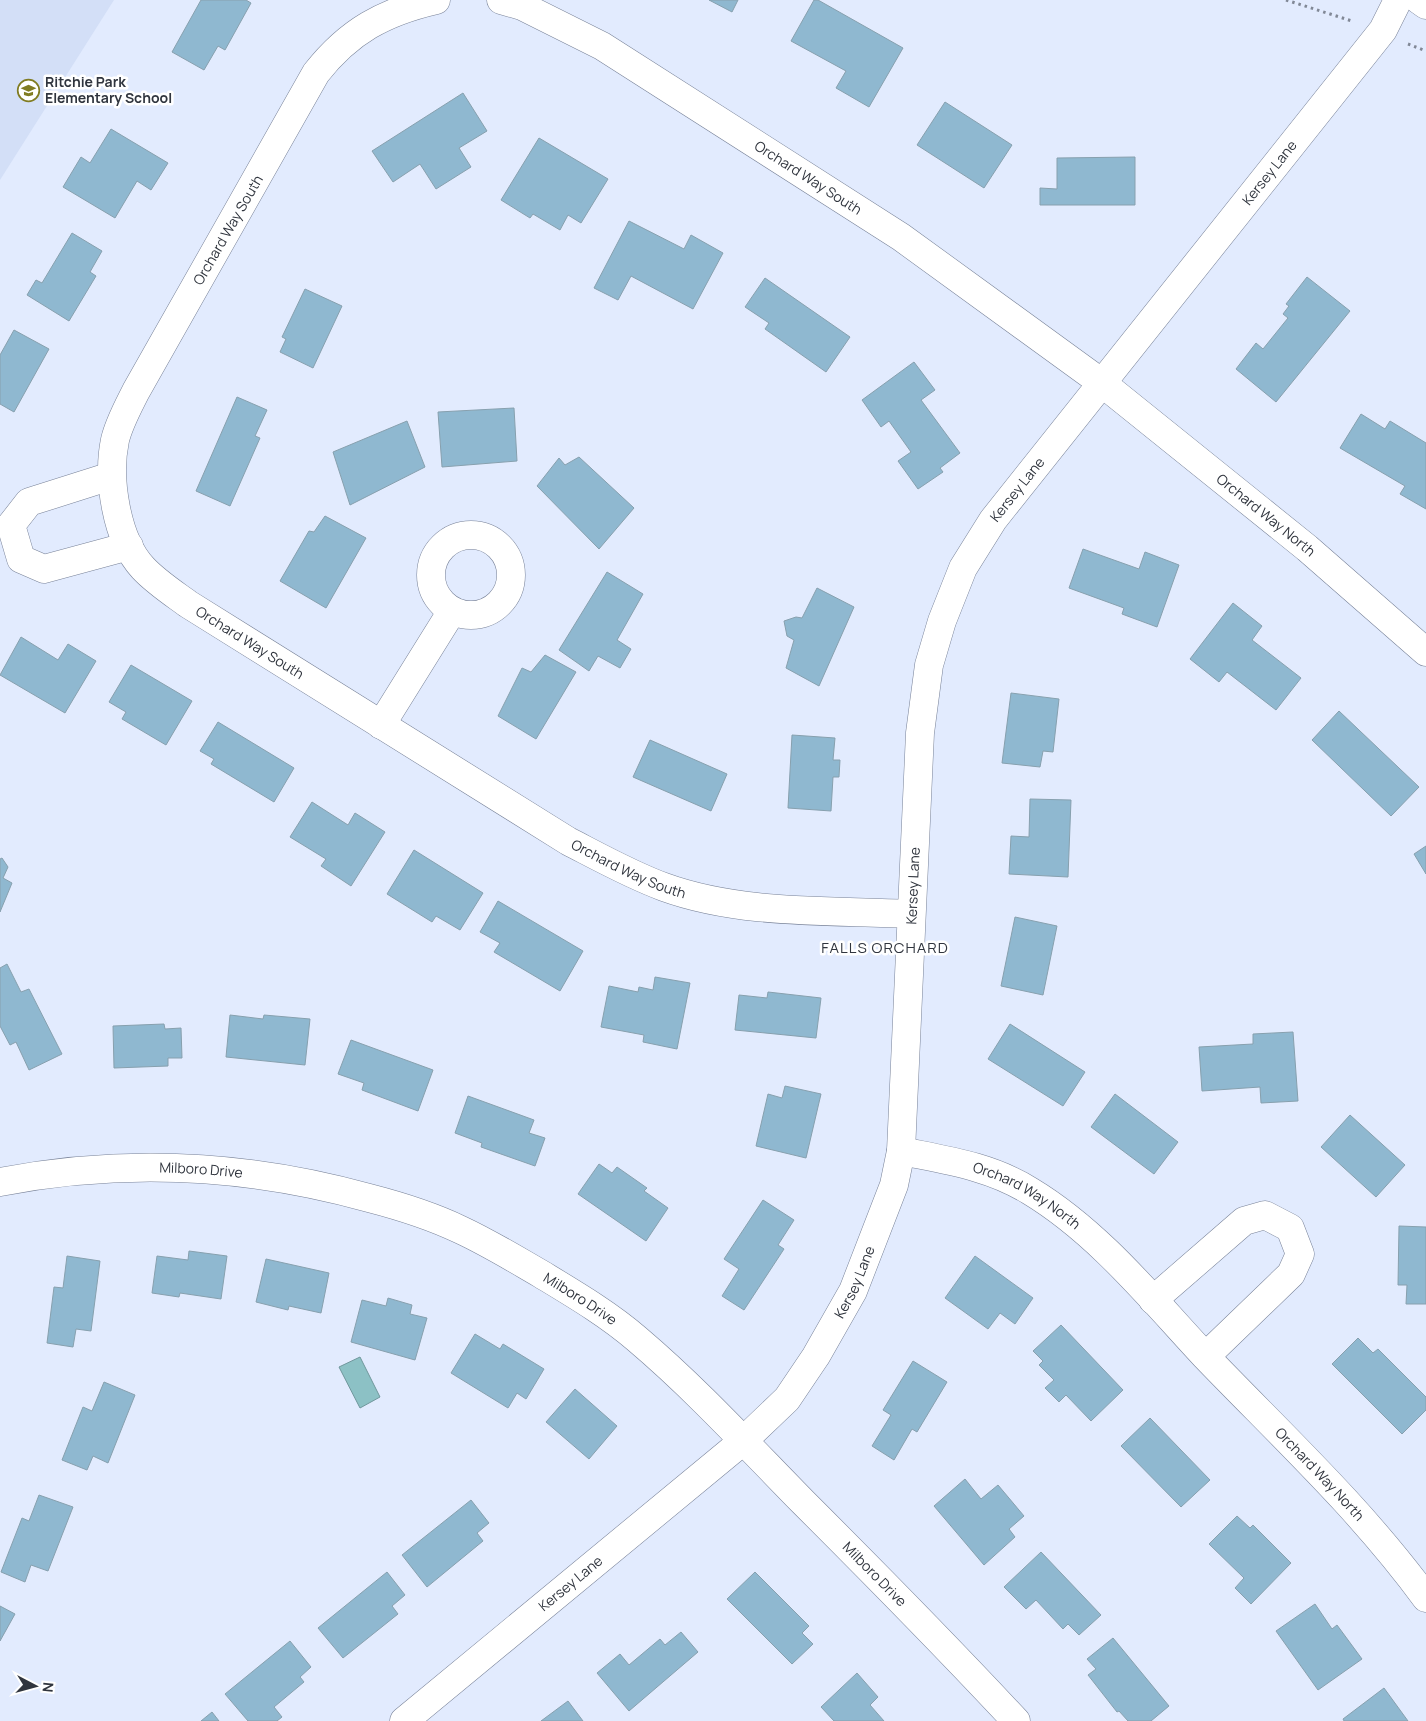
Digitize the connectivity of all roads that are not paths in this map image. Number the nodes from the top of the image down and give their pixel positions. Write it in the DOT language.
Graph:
graph roads {
  1 [pos="436,0"];
  2 [pos="501,0"];
  3 [pos="1398,0"];
  4 [pos="1419,0"];
  5 [pos="1426,5"];
  6 [pos="386,8"];
  7 [pos="1102,382"];
  8 [pos="111,476"];
  9 [pos="129,546"];
  10 [pos="452,611"];
  11 [pos="1426,652"];
  12 [pos="381,725"];
  13 [pos="910,914"];
  14 [pos="901,1151"];
  15 [pos="0,1182"];
  16 [pos="1153,1300"];
  17 [pos="1206,1356"];
  18 [pos="743,1441"];
  19 [pos="1426,1598"];
  20 [pos="404,1721"];
  21 [pos="1016,1721"];
  1 -- 6 [label="street, Orchard Way South"];
  2 -- 7 [label="street, Orchard Way South"];
  3 -- 7 [label="street, Kersey Lane"];
  4 -- 5 [label="street"];
  6 -- 8 [label="street, Orchard Way South"];
  7 -- 11 [label="street, Orchard Way North"];
  7 -- 13 [label="street, Kersey Lane"];
  8 -- 9 [label="street, Orchard Way South"];
  8 -- 9 [label="street"];
  9 -- 12 [label="street, Orchard Way South"];
  10 -- 12 [label="street"];
  12 -- 13 [label="street, Orchard Way South"];
  13 -- 14 [label="street, Kersey Lane"];
  14 -- 16 [label="street, Orchard Way North"];
  14 -- 18 [label="street, Kersey Lane"];
  15 -- 18 [label="street, Milboro Drive"];
  16 -- 17 [label="street, Orchard Way North"];
  16 -- 17 [label="street"];
  17 -- 19 [label="street, Orchard Way North"];
  18 -- 20 [label="street, Kersey Lane"];
  18 -- 21 [label="street, Milboro Drive"];
}
